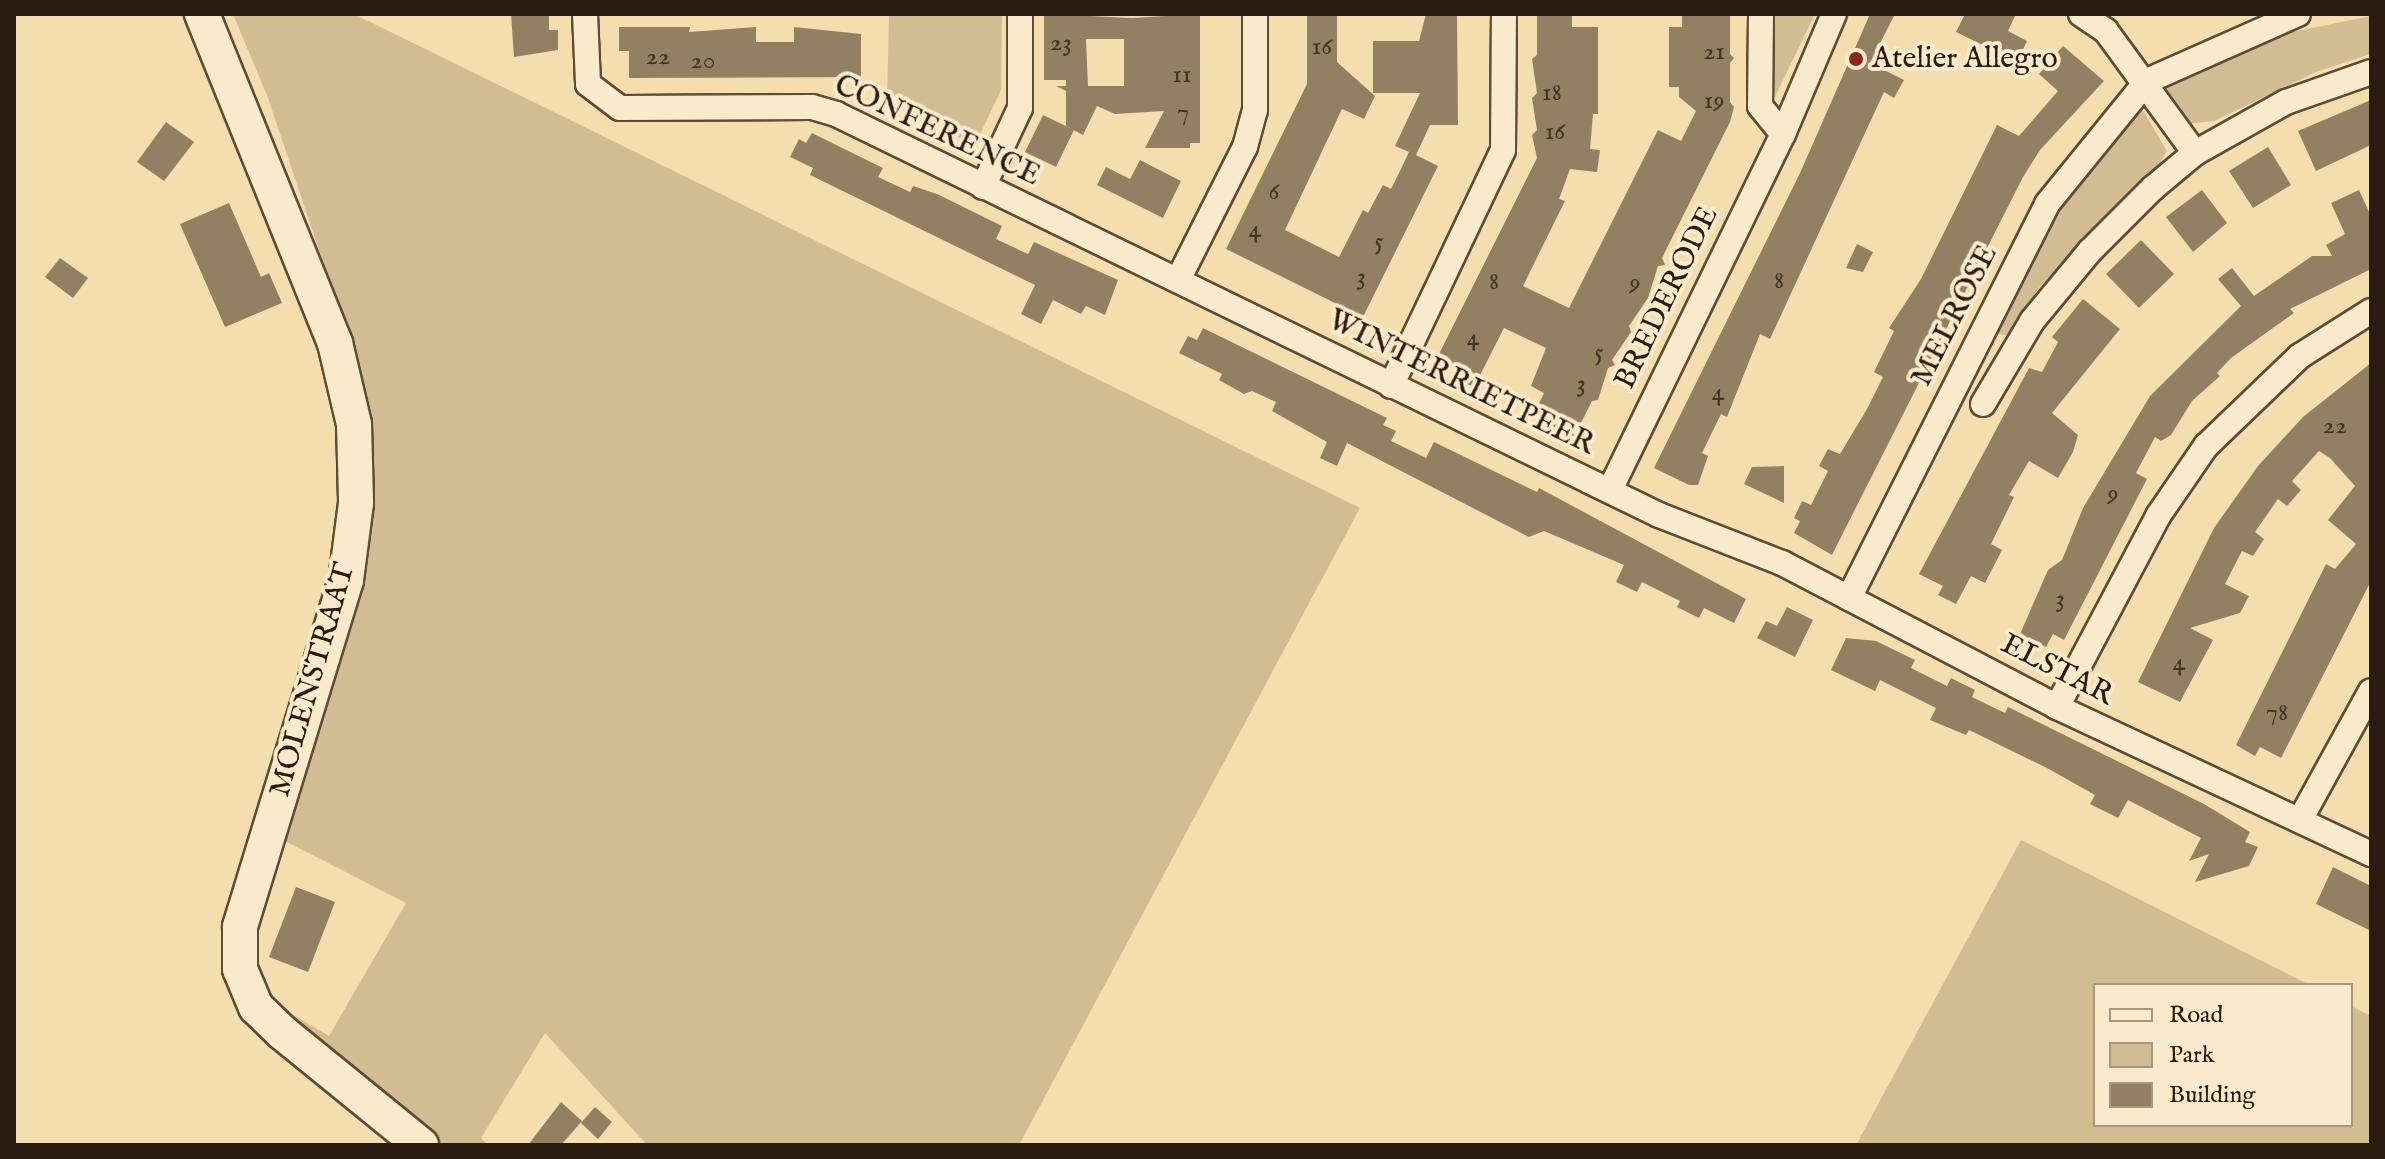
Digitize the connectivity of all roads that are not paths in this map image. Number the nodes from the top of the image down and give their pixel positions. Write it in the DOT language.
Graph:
graph roads {
  1 [pos="202,14"];
  2 [pos="585,14"];
  3 [pos="1020,14"];
  4 [pos="1255,14"];
  5 [pos="1504,14"];
  6 [pos="1761,14"];
  7 [pos="1834,14"];
  8 [pos="2081,14"];
  9 [pos="2298,14"];
  10 [pos="2371,72"];
  11 [pos="2147,81"];
  12 [pos="1783,134"];
  13 [pos="2195,153"];
  14 [pos="983,187"];
  15 [pos="1178,280"];
  16 [pos="2371,311"];
  17 [pos="1391,386"];
  18 [pos="1983,404"];
  19 [pos="1610,490"];
  20 [pos="1716,541"];
  21 [pos="1849,598"];
  22 [pos="2371,691"];
  23 [pos="2057,707"];
  24 [pos="2300,820"];
  25 [pos="2371,854"];
  26 [pos="421,1145"];
  1 -- 26 [label="street, MOLENSTRAAT"];
  2 -- 14 [label="street, CONFERENCE"];
  3 -- 14 [label="street"];
  4 -- 15 [label="street"];
  5 -- 17 [label="street"];
  6 -- 12 [label="street"];
  7 -- 12 [label="street, BREDERODE"];
  8 -- 11 [label="street"];
  9 -- 11 [label="street, MELROSE"];
  10 -- 13 [label="street"];
  11 -- 13 [label="street"];
  11 -- 21 [label="street, MELROSE"];
  12 -- 19 [label="street, BREDERODE"];
  13 -- 18 [label="street"];
  14 -- 15 [label="street, CONFERENCE"];
  15 -- 17 [label="street, WINTERRIETPEER"];
  16 -- 23 [label="street"];
  17 -- 19 [label="street, WINTERRIETPEER"];
  19 -- 20 [label="street, WINTERRIETPEER"];
  20 -- 21 [label="street, ELSTAR"];
  21 -- 23 [label="street, ELSTAR"];
  22 -- 24 [label="street"];
  23 -- 24 [label="street, ELSTAR"];
  24 -- 25 [label="street, ELSTAR"];
}
